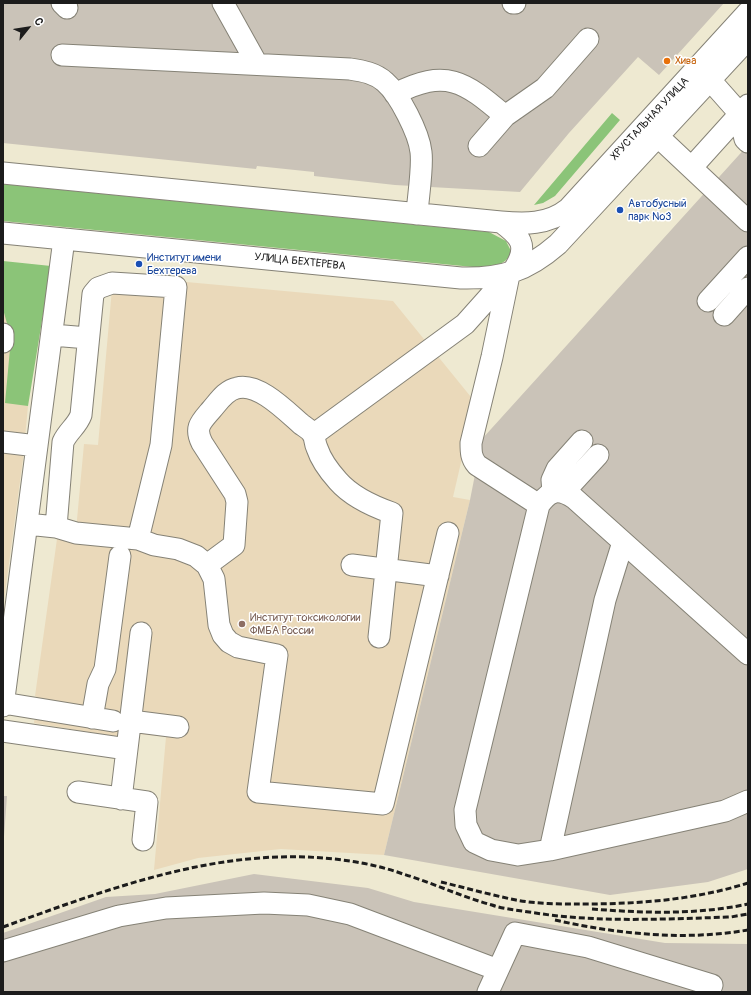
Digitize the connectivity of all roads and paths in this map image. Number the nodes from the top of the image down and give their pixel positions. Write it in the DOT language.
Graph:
graph roads {
  1 [pos="223,3"];
  2 [pos="748,12"];
  3 [pos="588,39"];
  4 [pos="748,39"];
  5 [pos="62,55"];
  6 [pos="257,64"];
  7 [pos="703,74"];
  8 [pos="395,94"];
  9 [pos="746,115"];
  10 [pos="505,116"];
  11 [pos="652,131"];
  12 [pos="748,142"];
  13 [pos="479,146"];
  14 [pos="692,168"];
  15 [pos="3,173"];
  16 [pos="417,214"];
  17 [pos="573,216"];
  18 [pos="748,221"];
  19 [pos="501,222"];
  20 [pos="3,233"];
  21 [pos="64,239"];
  22 [pos="748,257"];
  23 [pos="509,274"];
  24 [pos="748,288"];
  25 [pos="708,301"];
  26 [pos="724,315"];
  27 [pos="3,334"];
  28 [pos="52,335"];
  29 [pos="88,338"];
  30 [pos="3,342"];
  31 [pos="313,435"];
  32 [pos="582,441"];
  33 [pos="3,442"];
  34 [pos="37,446"];
  35 [pos="598,455"];
  36 [pos="552,496"];
  37 [pos="27,524"];
  38 [pos="56,527"];
  39 [pos="448,534"];
  40 [pos="138,539"];
  41 [pos="623,542"];
  42 [pos="120,556"];
  43 [pos="207,565"];
  44 [pos="352,565"];
  45 [pos="386,569"];
  46 [pos="438,576"];
  47 [pos="141,633"];
  48 [pos="379,637"];
  49 [pos="748,654"];
  50 [pos="3,704"];
  51 [pos="92,718"];
  52 [pos="122,721"];
  53 [pos="178,727"];
  54 [pos="3,731"];
  55 [pos="127,749"];
  56 [pos="78,792"];
  57 [pos="121,799"];
  58 [pos="748,801"];
  59 [pos="143,840"];
  60 [pos="550,850"];
  61 [pos="3,950"];
  62 [pos="498,970"];
  63 [pos="488,992"];
  64 [pos="709,992"];
  1 -- 6 [label="street"];
  2 -- 7 [label="street, ХРУСТАЛЬНАЯ УЛИЦА"];
  3 -- 10 [label="street"];
  4 -- 7 [label="street, ХРУСТАЛЬНАЯ УЛИЦА"];
  5 -- 6 [label="street"];
  6 -- 8 [label="street"];
  7 -- 9 [label="street"];
  7 -- 11 [label="street, ХРУСТАЛЬНАЯ УЛИЦА"];
  8 -- 10 [label="street"];
  8 -- 16 [label="street"];
  9 -- 12 [label="street"];
  9 -- 14 [label="street"];
  10 -- 13 [label="street"];
  11 -- 14 [label="street"];
  11 -- 17 [label="street, ХРУСТАЛЬНАЯ УЛИЦА"];
  14 -- 18 [label="street"];
  15 -- 16 [label="street"];
  16 -- 19 [label="street"];
  17 -- 19 [label="street"];
  17 -- 23 [label="street, УЛИЦА БЕХТЕРЕВА"];
  19 -- 23 [label="street"];
  20 -- 21 [label="street, УЛИЦА БЕХТЕРЕВА"];
  21 -- 23 [label="street, УЛИЦА БЕХТЕРЕВА"];
  21 -- 28 [label="street"];
  22 -- 25 [label="street"];
  23 -- 31 [label="street"];
  23 -- 36 [label="street"];
  24 -- 26 [label="street"];
  27 -- 30 [label="street"];
  28 -- 29 [label="street"];
  28 -- 34 [label="street"];
  29 -- 38 [label="street"];
  29 -- 40 [label="street"];
  31 -- 43 [label="street"];
  31 -- 45 [label="street"];
  32 -- 36 [label="street"];
  33 -- 34 [label="street"];
  34 -- 37 [label="street"];
  35 -- 36 [label="street"];
  36 -- 41 [label="street"];
  36 -- 60 [label="street"];
  37 -- 38 [label="street"];
  37 -- 50 [label="street"];
  38 -- 40 [label="street"];
  39 -- 46 [label="street"];
  40 -- 43 [label="street"];
  41 -- 49 [label="street"];
  41 -- 60 [label="street"];
  42 -- 51 [label="street"];
  43 -- 46 [label="street"];
  44 -- 45 [label="street"];
  45 -- 46 [label="street"];
  45 -- 48 [label="street"];
  47 -- 52 [label="street"];
  50 -- 51 [label="street"];
  51 -- 52 [label="street"];
  52 -- 53 [label="street"];
  52 -- 55 [label="street"];
  54 -- 55 [label="street"];
  55 -- 57 [label="street"];
  56 -- 57 [label="street"];
  57 -- 59 [label="street"];
  58 -- 60 [label="street"];
  61 -- 62 [label="street"];
  62 -- 63 [label="street"];
  62 -- 64 [label="street"];
}
